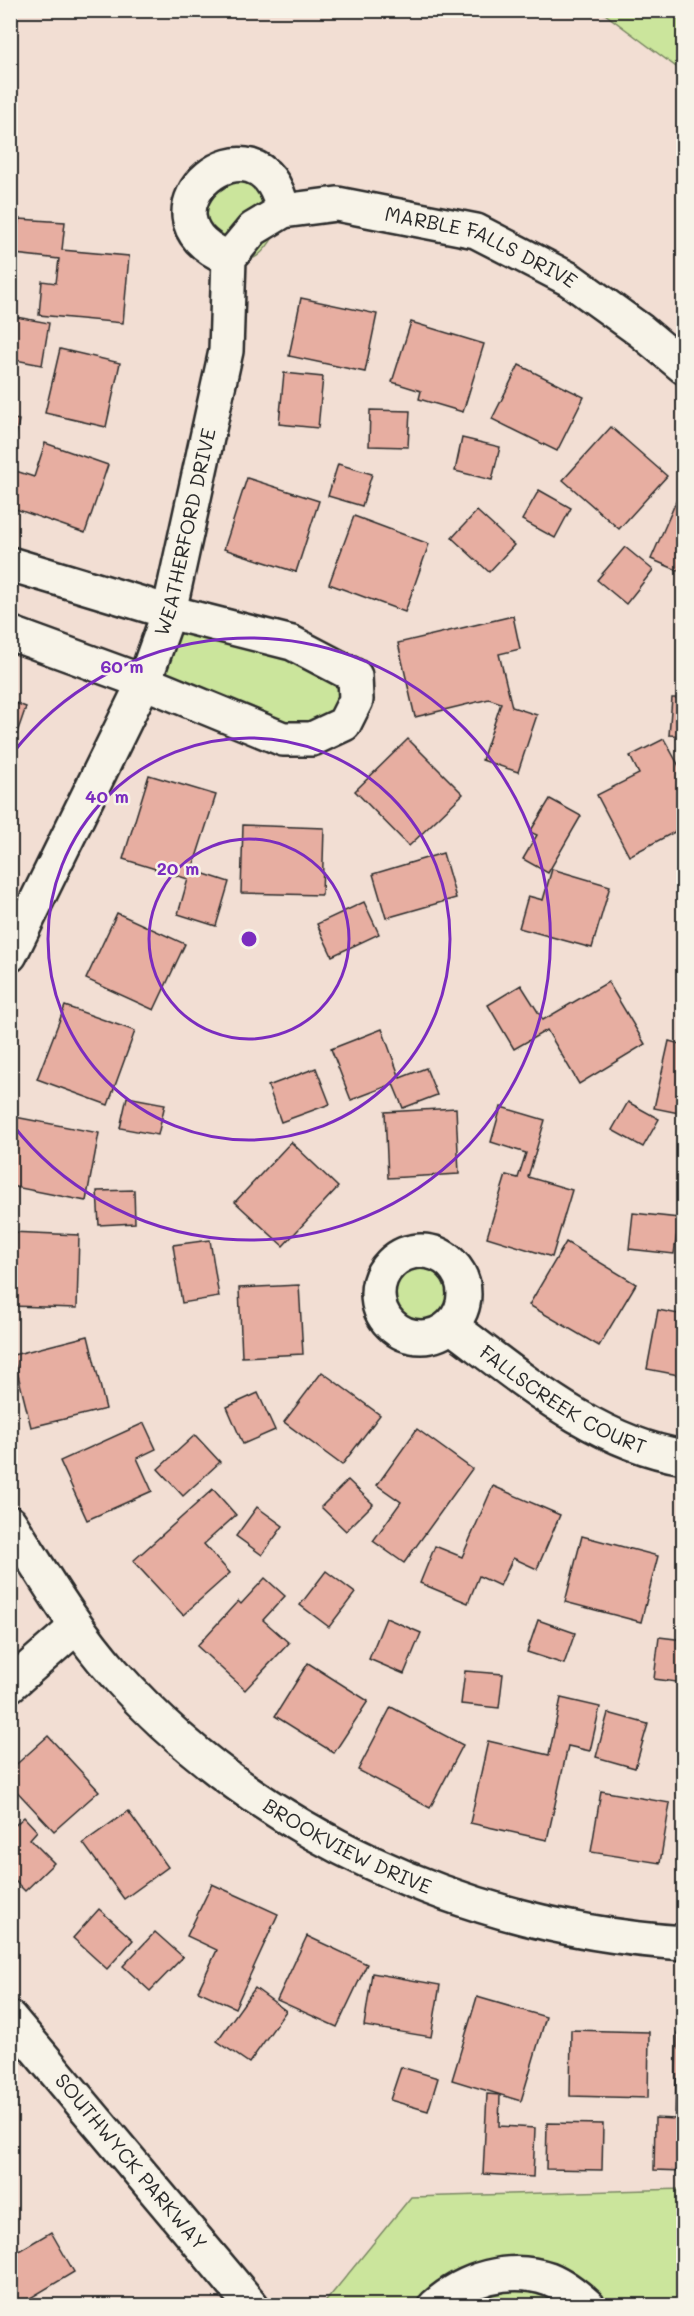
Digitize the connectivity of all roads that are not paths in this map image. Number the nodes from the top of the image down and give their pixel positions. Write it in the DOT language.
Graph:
graph roads {
  1 [pos="283,211"];
  2 [pos="229,258"];
  3 [pos="684,367"];
  4 [pos="10,564"];
  5 [pos="169,612"];
  6 [pos="10,633"];
  7 [pos="144,682"];
  8 [pos="10,955"];
  9 [pos="451,1326"];
  10 [pos="684,1457"];
  11 [pos="10,1523"];
  12 [pos="76,1627"];
  13 [pos="10,1685"];
  14 [pos="684,1943"];
  15 [pos="10,2018"];
  16 [pos="252,2306"];
  17 [pos="435,2306"];
  18 [pos="588,2306"];
  1 -- 2 [label="street, MARBLE FALLS DRIVE"];
  1 -- 2 [label="street"];
  1 -- 3 [label="street, MARBLE FALLS DRIVE"];
  2 -- 5 [label="street, WEATHERFORD DRIVE"];
  4 -- 5 [label="street"];
  5 -- 7 [label="street, WEATHERFORD DRIVE"];
  5 -- 7 [label="street"];
  6 -- 7 [label="street"];
  7 -- 8 [label="street, WEATHERFORD DRIVE"];
  9 -- 10 [label="street, FALLSCREEK COURT"];
  11 -- 12 [label="street"];
  12 -- 13 [label="street"];
  12 -- 14 [label="street, BROOKVIEW DRIVE"];
  15 -- 16 [label="street, SOUTHWYCK PARKWAY"];
  17 -- 18 [label="street"];
}
